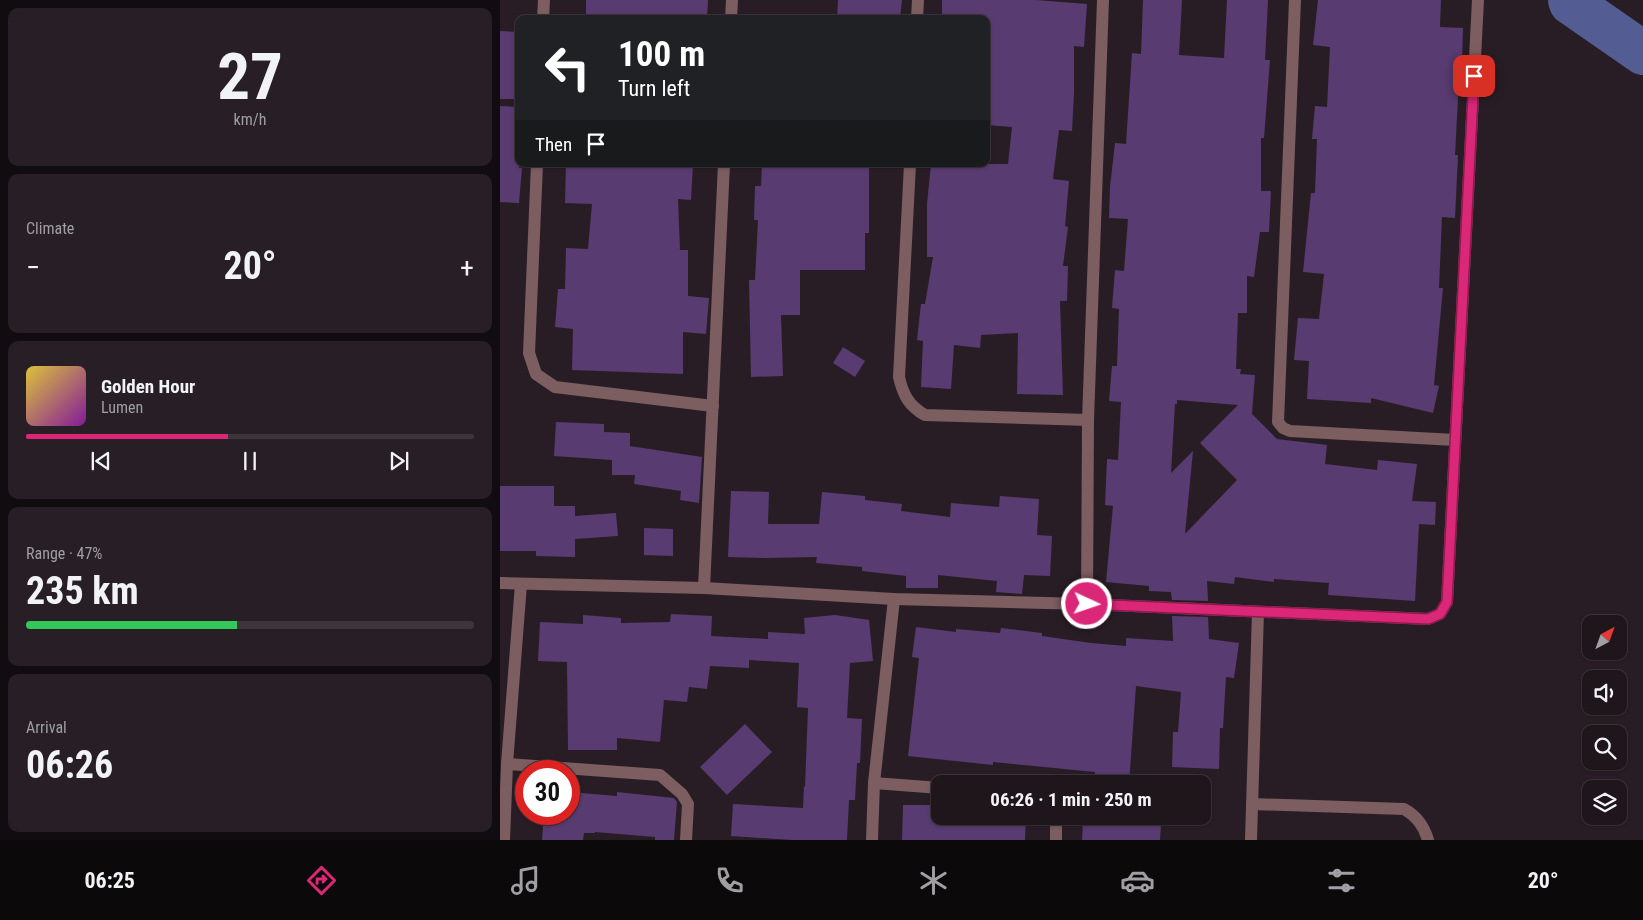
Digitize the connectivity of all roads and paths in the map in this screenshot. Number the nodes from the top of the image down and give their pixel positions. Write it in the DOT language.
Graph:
graph roads {
  1 [pos="544,0"];
  2 [pos="732,0"];
  3 [pos="918,0"];
  4 [pos="1103,0"];
  5 [pos="1295,0"];
  6 [pos="1478,0"];
  7 [pos="543,15"];
  8 [pos="731,15"];
  9 [pos="918,15"];
  10 [pos="537,167"];
  11 [pos="724,167"];
  12 [pos="910,167"];
  13 [pos="713,406"];
  14 [pos="1088,420"];
  15 [pos="1455,440"];
  16 [pos="500,583"];
  17 [pos="522,584"];
  18 [pos="704,588"];
  19 [pos="894,599"];
  20 [pos="1087,604"];
  21 [pos="1258,612"];
  22 [pos="507,764"];
  23 [pos="874,783"];
  24 [pos="931,787"];
  25 [pos="1252,804"];
  26 [pos="1056,825"];
  27 [pos="504,840"];
  28 [pos="686,840"];
  29 [pos="872,840"];
  30 [pos="1056,840"];
  31 [pos="1251,840"];
  32 [pos="1428,840"];
  1 -- 7 [label="street"];
  2 -- 8 [label="street"];
  3 -- 9 [label="street"];
  4 -- 14 [label="street"];
  5 -- 15 [label="street"];
  6 -- 15 [label="street"];
  10 -- 13 [label="street"];
  11 -- 13 [label="street"];
  12 -- 14 [label="street"];
  13 -- 18 [label="street"];
  14 -- 20 [label="street"];
  15 -- 21 [label="street"];
  16 -- 17 [label="street"];
  17 -- 18 [label="street"];
  17 -- 22 [label="street"];
  18 -- 19 [label="street"];
  19 -- 20 [label="street"];
  19 -- 23 [label="street"];
  20 -- 21 [label="street"];
  21 -- 25 [label="street"];
  22 -- 27 [label="street"];
  22 -- 28 [label="street"];
  23 -- 24 [label="street"];
  23 -- 29 [label="street"];
  25 -- 31 [label="street"];
  25 -- 32 [label="street"];
  26 -- 30 [label="street"];
}
